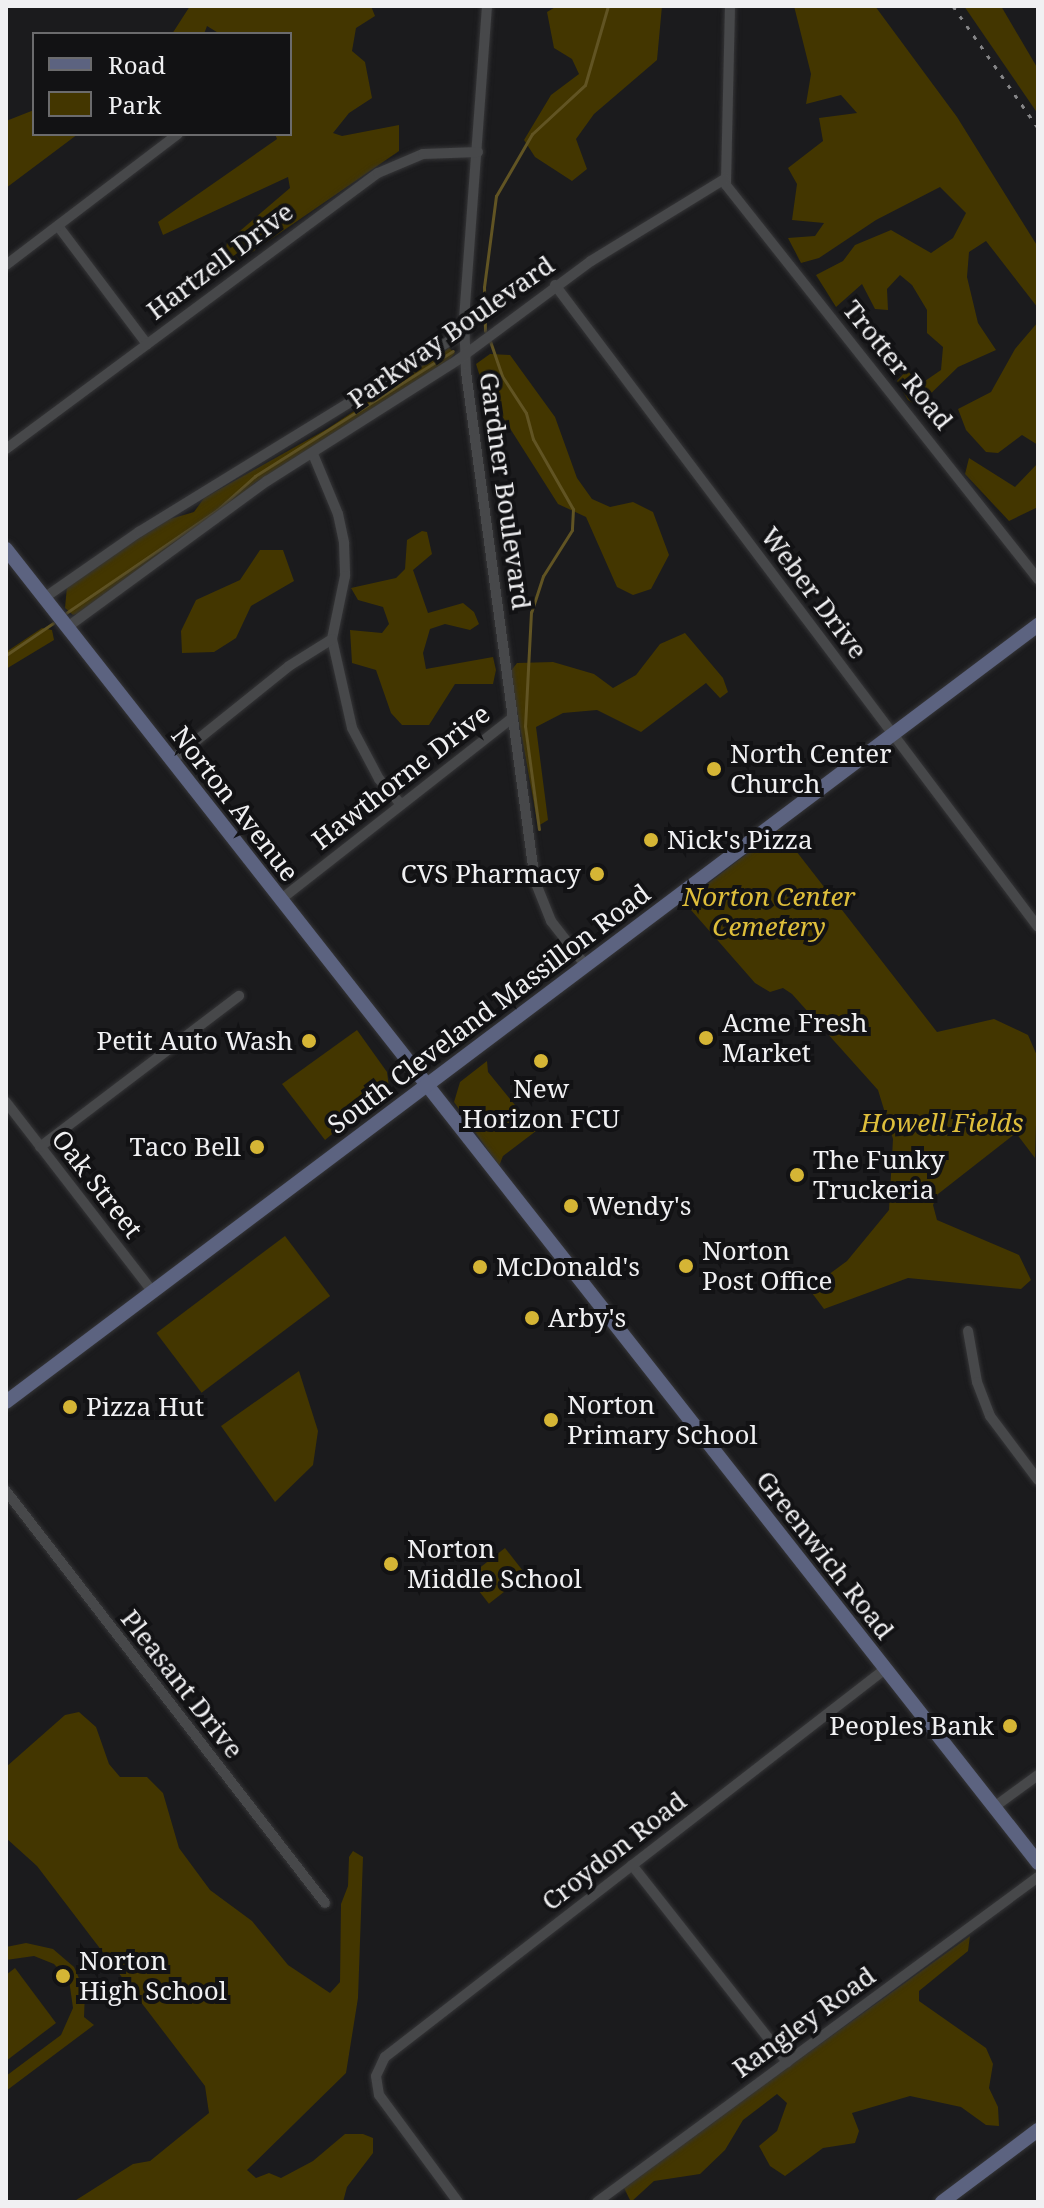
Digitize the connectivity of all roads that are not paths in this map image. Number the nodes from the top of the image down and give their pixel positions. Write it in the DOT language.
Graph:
graph roads {
  1 [pos="487,6"];
  2 [pos="730,6"];
  3 [pos="175,136"];
  4 [pos="478,152"];
  5 [pos="725,179"];
  6 [pos="58,226"];
  7 [pos="6,265"];
  8 [pos="555,285"];
  9 [pos="463,333"];
  10 [pos="147,344"];
  11 [pos="464,354"];
  12 [pos="6,449"];
  13 [pos="313,454"];
  14 [pos="6,549"];
  15 [pos="1038,579"];
  16 [pos="44,598"];
  17 [pos="1038,625"];
  18 [pos="66,628"];
  19 [pos="332,639"];
  20 [pos="512,718"];
  21 [pos="893,734"];
  22 [pos="171,761"];
  23 [pos="401,804"];
  24 [pos="280,900"];
  25 [pos="1038,927"];
  26 [pos="586,966"];
  27 [pos="239,996"];
  28 [pos="427,1087"];
  29 [pos="8,1108"];
  30 [pos="40,1147"];
  31 [pos="153,1292"];
  32 [pos="968,1331"];
  33 [pos="6,1402"];
  34 [pos="1038,1480"];
  35 [pos="6,1491"];
  36 [pos="884,1670"];
  37 [pos="1038,1775"];
  38 [pos="994,1807"];
  39 [pos="1038,1863"];
  40 [pos="632,1865"];
  41 [pos="1038,1877"];
  42 [pos="325,1903"];
  43 [pos="787,2062"];
  44 [pos="1038,2130"];
  45 [pos="458,2202"];
  46 [pos="597,2202"];
  47 [pos="942,2202"];
  1 -- 4 [label="street, Gardner Boulevard"];
  2 -- 5 [label="street"];
  3 -- 6 [label="street"];
  4 -- 9 [label="street, Gardner Boulevard"];
  4 -- 10 [label="street, Hartzell Drive"];
  5 -- 8 [label="street, Parkway Boulevard"];
  5 -- 15 [label="street, Trotter Road"];
  6 -- 7 [label="street"];
  6 -- 10 [label="street"];
  8 -- 11 [label="street, Parkway Boulevard"];
  8 -- 21 [label="street, Weber Drive"];
  9 -- 11 [label="street, Gardner Boulevard"];
  9 -- 16 [label="street, Parkway Boulevard"];
  10 -- 12 [label="street, Hartzell Drive"];
  11 -- 13 [label="street, Parkway Boulevard"];
  11 -- 20 [label="street, Gardner Boulevard"];
  13 -- 18 [label="street, Parkway Boulevard"];
  13 -- 19 [label="street"];
  14 -- 16 [label="main road, Norton Avenue"];
  16 -- 18 [label="main road, Norton Avenue"];
  17 -- 21 [label="main road, South Cleveland Massillon Road"];
  18 -- 22 [label="main road, Norton Avenue"];
  19 -- 22 [label="street"];
  19 -- 23 [label="street"];
  20 -- 23 [label="street, Hawthorne Drive"];
  20 -- 26 [label="street, Gardner Boulevard"];
  21 -- 25 [label="street, Weber Drive"];
  21 -- 26 [label="main road, South Cleveland Massillon Road"];
  22 -- 24 [label="main road, Norton Avenue"];
  23 -- 24 [label="street, Hawthorne Drive"];
  24 -- 28 [label="main road, Norton Avenue"];
  26 -- 28 [label="main road, South Cleveland Massillon Road"];
  27 -- 30 [label="street"];
  28 -- 31 [label="main road, South Cleveland Massillon Road"];
  28 -- 36 [label="main road, Greenwich Road"];
  29 -- 30 [label="street, Oak Street"];
  30 -- 31 [label="street, Oak Street"];
  31 -- 33 [label="main road, South Cleveland Massillon Road"];
  32 -- 34 [label="street"];
  35 -- 42 [label="street, Pleasant Drive"];
  36 -- 38 [label="main road, Greenwich Road"];
  36 -- 40 [label="street, Croydon Road"];
  37 -- 38 [label="street"];
  38 -- 39 [label="main road, Greenwich Road"];
  40 -- 43 [label="street"];
  40 -- 45 [label="street, Croydon Road"];
  41 -- 43 [label="street, Rangley Road"];
  43 -- 46 [label="street, Rangley Road"];
  44 -- 47 [label="main road"];
}
